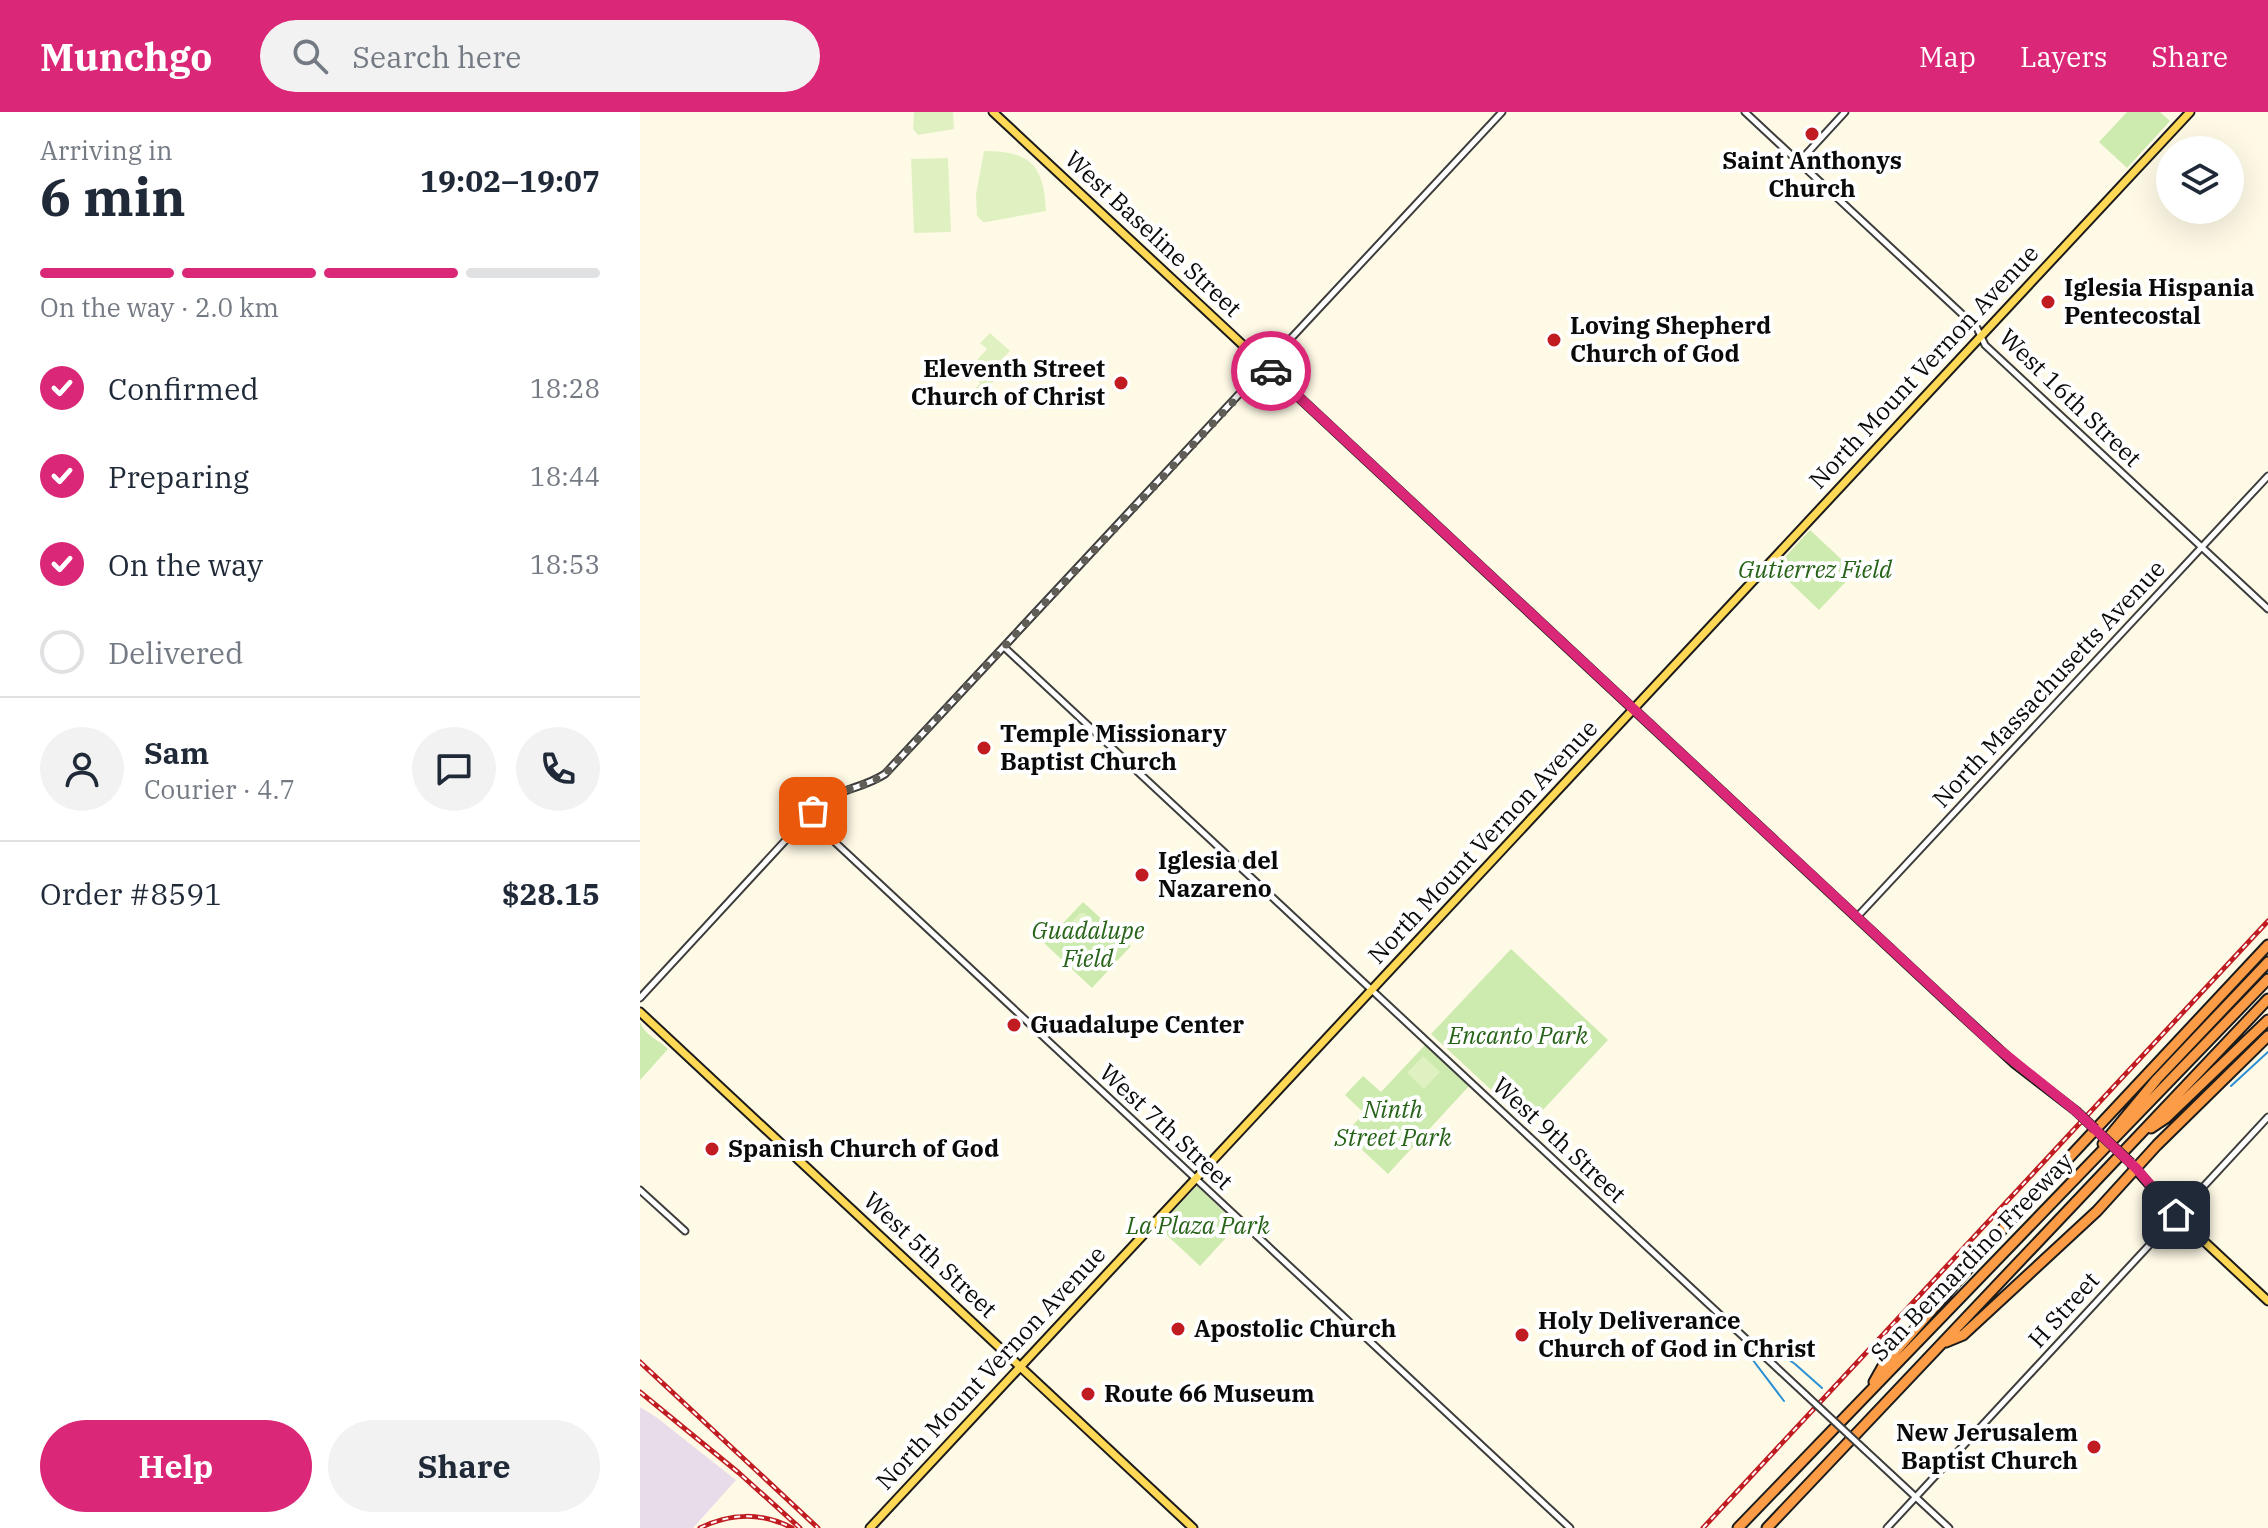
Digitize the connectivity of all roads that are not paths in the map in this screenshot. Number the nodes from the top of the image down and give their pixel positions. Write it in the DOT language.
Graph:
graph roads {
  1 [pos="993,112"];
  2 [pos="1502,112"];
  3 [pos="1745,112"];
  4 [pos="1845,112"];
  5 [pos="2190,112"];
  6 [pos="1799,162"];
  7 [pos="1980,336"];
  8 [pos="1267,367"];
  9 [pos="2268,476"];
  10 [pos="2202,547"];
  11 [pos="2268,609"];
  12 [pos="1004,647"];
  13 [pos="1633,710"];
  14 [pos="808,817"];
  15 [pos="1857,917"];
  16 [pos="2268,946"];
  17 [pos="2268,962"];
  18 [pos="2268,979"];
  19 [pos="1372,990"];
  20 [pos="640,998"];
  21 [pos="2268,999"];
  22 [pos="640,1012"];
  23 [pos="2268,1020"];
  24 [pos="2266,1039"];
  25 [pos="2268,1117"];
  26 [pos="2095,1129"];
  27 [pos="2135,1139"];
  28 [pos="2133,1166"];
  29 [pos="1195,1178"];
  30 [pos="640,1190"];
  31 [pos="2054,1201"];
  32 [pos="2176,1215"];
  33 [pos="685,1231"];
  34 [pos="2268,1301"];
  35 [pos="1943,1343"];
  36 [pos="1020,1366"];
  37 [pos="1866,1396"];
  38 [pos="1915,1497"];
  39 [pos="870,1528"];
  40 [pos="1193,1528"];
  41 [pos="1570,1528"];
  42 [pos="1738,1528"];
  43 [pos="1767,1528"];
  44 [pos="1887,1528"];
  45 [pos="1949,1528"];
  1 -- 8 [label="main road, West Baseline Street"];
  2 -- 8 [label="street"];
  3 -- 6 [label="street, West 16th Street"];
  4 -- 6 [label="street"];
  5 -- 7 [label="main road, North Mount Vernon Avenue"];
  6 -- 7 [label="street, West 16th Street"];
  7 -- 10 [label="street, West 16th Street"];
  7 -- 13 [label="main road, North Mount Vernon Avenue"];
  8 -- 12 [label="street"];
  8 -- 13 [label="main road, West Baseline Street"];
  9 -- 10 [label="street, North Massachusetts Avenue"];
  10 -- 11 [label="street, West 16th Street"];
  10 -- 15 [label="street, North Massachusetts Avenue"];
  12 -- 14 [label="street"];
  12 -- 19 [label="street, West 9th Street"];
  13 -- 15 [label="main road, West Baseline Street"];
  13 -- 19 [label="main road, North Mount Vernon Avenue"];
  14 -- 20 [label="street"];
  14 -- 29 [label="street, West 7th Street"];
  15 -- 26 [label="main road, West Baseline Street, bridge"];
  16 -- 26 [label="highway"];
  17 -- 31 [label="highway"];
  18 -- 31 [label="highway, San Bernardino Freeway"];
  19 -- 29 [label="main road, North Mount Vernon Avenue"];
  19 -- 38 [label="street, West 9th Street, bridge"];
  21 -- 27 [label="highway, San Bernardino Freeway"];
  22 -- 36 [label="main road, West 5th Street"];
  23 -- 27 [label="highway"];
  24 -- 28 [label="highway"];
  25 -- 32 [label="street, H Street"];
  26 -- 28 [label="main road, West Baseline Street, bridge"];
  26 -- 37 [label="highway"];
  27 -- 35 [label="highway, San Bernardino Freeway"];
  28 -- 32 [label="main road, West Baseline Street"];
  28 -- 35 [label="highway"];
  29 -- 36 [label="main road, North Mount Vernon Avenue"];
  29 -- 41 [label="street, West 7th Street"];
  30 -- 33 [label="street"];
  31 -- 37 [label="highway, San Bernardino Freeway"];
  32 -- 34 [label="main road, West Baseline Street"];
  32 -- 38 [label="street, H Street"];
  35 -- 43 [label="highway, San Bernardino Freeway"];
  36 -- 39 [label="main road, North Mount Vernon Avenue"];
  36 -- 40 [label="main road, West 5th Street"];
  37 -- 42 [label="highway, San Bernardino Freeway"];
  38 -- 44 [label="street, H Street"];
  38 -- 45 [label="street, West 9th Street"];
}
